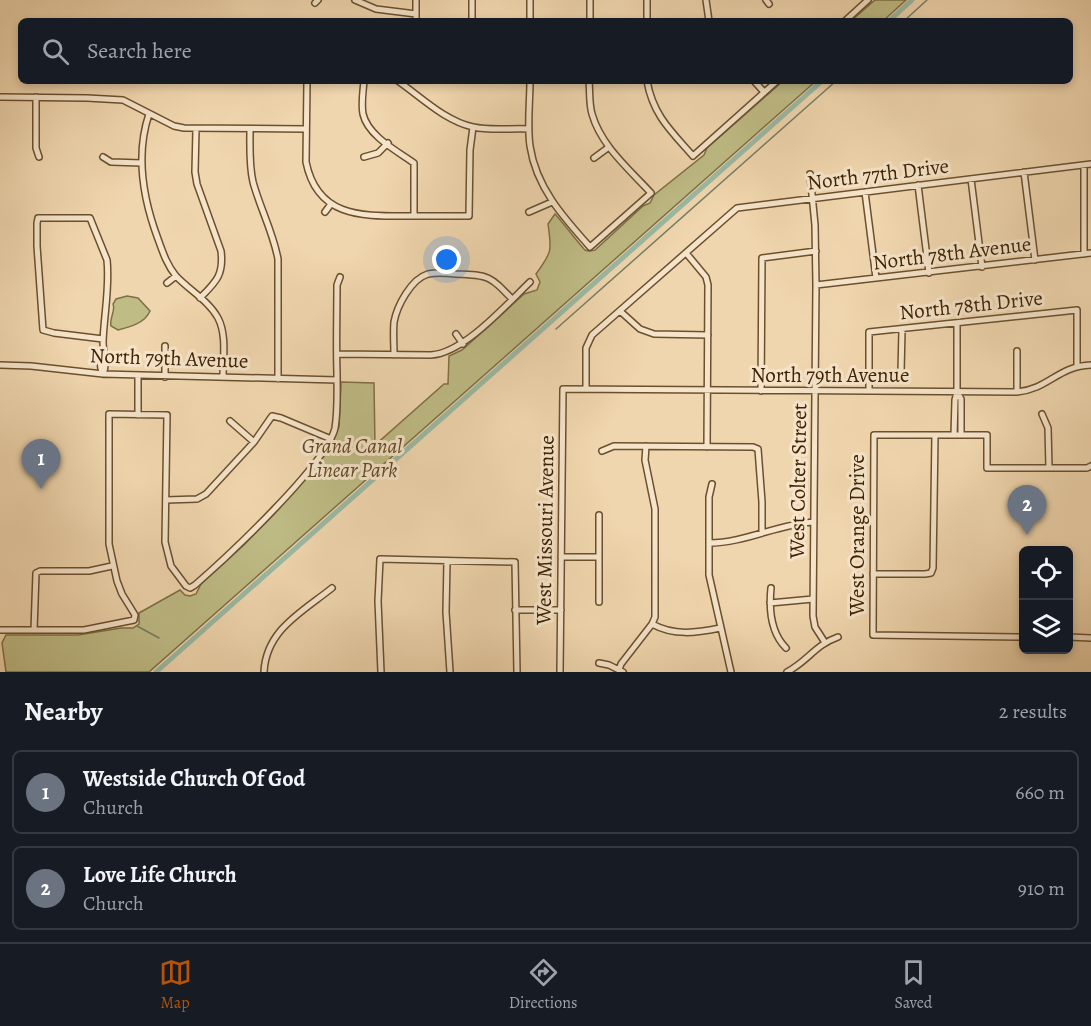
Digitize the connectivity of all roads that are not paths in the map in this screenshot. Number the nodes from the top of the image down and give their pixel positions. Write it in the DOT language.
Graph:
graph roads {
  1 [pos="356,0"];
  2 [pos="416,0"];
  3 [pos="472,0"];
  4 [pos="530,0"];
  5 [pos="590,0"];
  6 [pos="647,0"];
  7 [pos="706,0"];
  8 [pos="868,0"];
  9 [pos="416,14"];
  10 [pos="416,18"];
  11 [pos="472,18"];
  12 [pos="530,18"];
  13 [pos="590,18"];
  14 [pos="647,18"];
  15 [pos="709,18"];
  16 [pos="848,18"];
  17 [pos="307,84"];
  18 [pos="364,84"];
  19 [pos="402,84"];
  20 [pos="530,84"];
  21 [pos="589,84"];
  22 [pos="648,84"];
  23 [pos="757,84"];
  24 [pos="773,84"];
  25 [pos="764,92"];
  26 [pos="0,97"];
  27 [pos="36,97"];
  28 [pos="149,114"];
  29 [pos="473,127"];
  30 [pos="196,129"];
  31 [pos="250,129"];
  32 [pos="306,129"];
  33 [pos="529,129"];
  34 [pos="388,143"];
  35 [pos="609,147"];
  36 [pos="39,156"];
  37 [pos="103,157"];
  38 [pos="364,157"];
  39 [pos="594,158"];
  40 [pos="142,163"];
  41 [pos="1088,164"];
  42 [pos="1024,172"];
  43 [pos="810,174"];
  44 [pos="971,179"];
  45 [pos="918,185"];
  46 [pos="865,192"];
  47 [pos="813,198"];
  48 [pos="552,202"];
  49 [pos="331,204"];
  50 [pos="325,212"];
  51 [pos="529,212"];
  52 [pos="414,216"];
  53 [pos="816,251"];
  54 [pos="686,253"];
  55 [pos="1091,253"];
  56 [pos="1084,254"];
  57 [pos="1035,260"];
  58 [pos="982,267"];
  59 [pos="929,273"];
  60 [pos="176,276"];
  61 [pos="340,277"];
  62 [pos="876,279"];
  63 [pos="530,282"];
  64 [pos="167,283"];
  65 [pos="816,285"];
  66 [pos="200,298"];
  67 [pos="512,299"];
  68 [pos="620,311"];
  69 [pos="957,324"];
  70 [pos="902,330"];
  71 [pos="456,334"];
  72 [pos="708,335"];
  73 [pos="103,339"];
  74 [pos="462,344"];
  75 [pos="165,346"];
  76 [pos="1017,351"];
  77 [pos="337,354"];
  78 [pos="394,355"];
  79 [pos="0,364"];
  80 [pos="1091,365"];
  81 [pos="1077,366"];
  82 [pos="901,372"];
  83 [pos="103,374"];
  84 [pos="138,376"];
  85 [pos="165,377"];
  86 [pos="223,377"];
  87 [pos="278,379"];
  88 [pos="337,380"];
  89 [pos="586,388"];
  90 [pos="562,389"];
  91 [pos="707,390"];
  92 [pos="761,391"];
  93 [pos="816,392"];
  94 [pos="868,392"];
  95 [pos="957,392"];
  96 [pos="1017,392"];
  97 [pos="1042,414"];
  98 [pos="138,415"];
  99 [pos="230,421"];
  100 [pos="935,435"];
  101 [pos="958,435"];
  102 [pos="331,439"];
  103 [pos="254,442"];
  104 [pos="646,446"];
  105 [pos="707,447"];
  106 [pos="602,451"];
  107 [pos="1091,466"];
  108 [pos="1049,468"];
  109 [pos="712,484"];
  110 [pos="166,500"];
  111 [pos="599,515"];
  112 [pos="814,522"];
  113 [pos="762,532"];
  114 [pos="709,543"];
  115 [pos="561,557"];
  116 [pos="599,557"];
  117 [pos="447,561"];
  118 [pos="112,566"];
  119 [pos="873,574"];
  120 [pos="332,588"];
  121 [pos="771,588"];
  122 [pos="813,599"];
  123 [pos="599,602"];
  124 [pos="770,603"];
  125 [pos="515,610"];
  126 [pos="561,610"];
  127 [pos="652,624"];
  128 [pos="720,628"];
  129 [pos="0,630"];
  130 [pos="34,630"];
  131 [pos="838,637"];
  132 [pos="1019,637"];
  133 [pos="1073,637"];
  134 [pos="1091,638"];
  135 [pos="824,642"];
  136 [pos="786,648"];
  137 [pos="599,663"];
  138 [pos="621,671"];
  139 [pos="264,672"];
  140 [pos="381,672"];
  141 [pos="450,672"];
  142 [pos="517,672"];
  143 [pos="561,672"];
  144 [pos="731,672"];
  145 [pos="790,672"];
  1 -- 9 [label="street"];
  2 -- 9 [label="street"];
  3 -- 11 [label="street"];
  4 -- 12 [label="street"];
  5 -- 13 [label="street"];
  6 -- 14 [label="street"];
  7 -- 15 [label="street"];
  8 -- 16 [label="street"];
  9 -- 10 [label="street"];
  17 -- 32 [label="street"];
  18 -- 34 [label="street"];
  19 -- 29 [label="street"];
  20 -- 33 [label="street"];
  21 -- 35 [label="street"];
  22 -- 25 [label="street"];
  23 -- 25 [label="street"];
  24 -- 25 [label="street"];
  26 -- 27 [label="street"];
  27 -- 28 [label="street"];
  27 -- 36 [label="street"];
  28 -- 30 [label="street"];
  28 -- 40 [label="street"];
  29 -- 33 [label="street"];
  29 -- 52 [label="street"];
  30 -- 31 [label="street"];
  30 -- 66 [label="street"];
  31 -- 32 [label="street"];
  31 -- 87 [label="street"];
  32 -- 49 [label="street"];
  33 -- 48 [label="street"];
  34 -- 38 [label="street"];
  34 -- 52 [label="street"];
  35 -- 39 [label="street"];
  35 -- 48 [label="street"];
  37 -- 40 [label="street"];
  40 -- 60 [label="street"];
  41 -- 42 [label="street, North 77th Drive"];
  41 -- 56 [label="street"];
  42 -- 44 [label="street, North 77th Drive"];
  42 -- 57 [label="street"];
  43 -- 47 [label="street, West Colter Street"];
  44 -- 45 [label="street, North 77th Drive"];
  44 -- 58 [label="street"];
  45 -- 46 [label="street, North 77th Drive"];
  45 -- 59 [label="street"];
  46 -- 47 [label="street, North 77th Drive"];
  46 -- 62 [label="street"];
  47 -- 53 [label="street, West Colter Street"];
  47 -- 54 [label="street, North 77th Drive"];
  48 -- 51 [label="street"];
  49 -- 50 [label="street"];
  49 -- 52 [label="street"];
  53 -- 65 [label="street, West Colter Street"];
  53 -- 92 [label="street"];
  54 -- 68 [label="street, North 77th Drive"];
  54 -- 72 [label="street"];
  55 -- 56 [label="street, North 78th Avenue"];
  56 -- 57 [label="street, North 78th Avenue"];
  57 -- 58 [label="street, North 78th Avenue"];
  58 -- 59 [label="street, North 78th Avenue"];
  59 -- 62 [label="street, North 78th Avenue"];
  60 -- 64 [label="street"];
  60 -- 66 [label="street"];
  61 -- 77 [label="street"];
  62 -- 65 [label="street, North 78th Avenue"];
  63 -- 67 [label="street"];
  65 -- 93 [label="street, West Colter Street"];
  66 -- 86 [label="street"];
  67 -- 74 [label="street"];
  67 -- 78 [label="street"];
  68 -- 72 [label="street"];
  68 -- 89 [label="street, North 77th Drive"];
  69 -- 70 [label="street, North 78th Drive"];
  69 -- 81 [label="street, North 78th Drive"];
  69 -- 95 [label="street"];
  70 -- 82 [label="street"];
  70 -- 94 [label="street, North 78th Drive"];
  71 -- 74 [label="street"];
  72 -- 91 [label="street"];
  73 -- 73 [label="street"];
  73 -- 83 [label="street"];
  74 -- 78 [label="street"];
  75 -- 85 [label="street"];
  76 -- 96 [label="street"];
  77 -- 78 [label="street"];
  77 -- 88 [label="street"];
  79 -- 83 [label="street, North 79th Avenue"];
  80 -- 81 [label="street, North 79th Avenue"];
  81 -- 96 [label="street, North 79th Avenue"];
  83 -- 84 [label="street, North 79th Avenue"];
  84 -- 85 [label="street, North 79th Avenue"];
  84 -- 98 [label="street"];
  85 -- 86 [label="street, North 79th Avenue"];
  86 -- 87 [label="street, North 79th Avenue"];
  87 -- 88 [label="street, North 79th Avenue"];
  88 -- 102 [label="street"];
  89 -- 90 [label="street, North 79th Avenue"];
  89 -- 91 [label="street, North 79th Avenue"];
  90 -- 115 [label="street, West Missouri Avenue"];
  91 -- 92 [label="street, North 79th Avenue"];
  91 -- 105 [label="street"];
  92 -- 93 [label="street, North 79th Avenue"];
  93 -- 94 [label="street, North 79th Avenue"];
  93 -- 112 [label="street, West Colter Street"];
  94 -- 95 [label="street, North 79th Avenue"];
  95 -- 96 [label="street, North 79th Avenue"];
  95 -- 101 [label="street"];
  97 -- 108 [label="street"];
  98 -- 110 [label="street"];
  98 -- 118 [label="street"];
  99 -- 103 [label="street"];
  100 -- 101 [label="street"];
  100 -- 119 [label="street"];
  100 -- 119 [label="street, West Orange Drive"];
  101 -- 108 [label="street"];
  102 -- 103 [label="street"];
  102 -- 110 [label="street"];
  103 -- 110 [label="street"];
  104 -- 105 [label="street"];
  104 -- 106 [label="street"];
  104 -- 127 [label="street"];
  105 -- 113 [label="street"];
  107 -- 108 [label="street"];
  109 -- 114 [label="street"];
  111 -- 116 [label="street"];
  112 -- 113 [label="street"];
  112 -- 122 [label="street, West Colter Street"];
  113 -- 114 [label="street"];
  114 -- 128 [label="street"];
  115 -- 116 [label="street"];
  115 -- 126 [label="street, West Missouri Avenue"];
  116 -- 123 [label="street"];
  117 -- 125 [label="street"];
  117 -- 140 [label="street"];
  117 -- 141 [label="street"];
  118 -- 130 [label="street"];
  118 -- 130 [label="street"];
  119 -- 132 [label="street, West Orange Drive"];
  120 -- 139 [label="street"];
  121 -- 124 [label="street"];
  122 -- 124 [label="street"];
  122 -- 135 [label="street, West Colter Street"];
  124 -- 136 [label="street"];
  125 -- 126 [label="street"];
  125 -- 142 [label="street"];
  126 -- 143 [label="street, West Missouri Avenue"];
  127 -- 128 [label="street"];
  127 -- 138 [label="street"];
  128 -- 144 [label="street"];
  129 -- 130 [label="street"];
  131 -- 135 [label="street"];
  133 -- 134 [label="street"];
  135 -- 145 [label="street"];
  137 -- 138 [label="street"];
}
